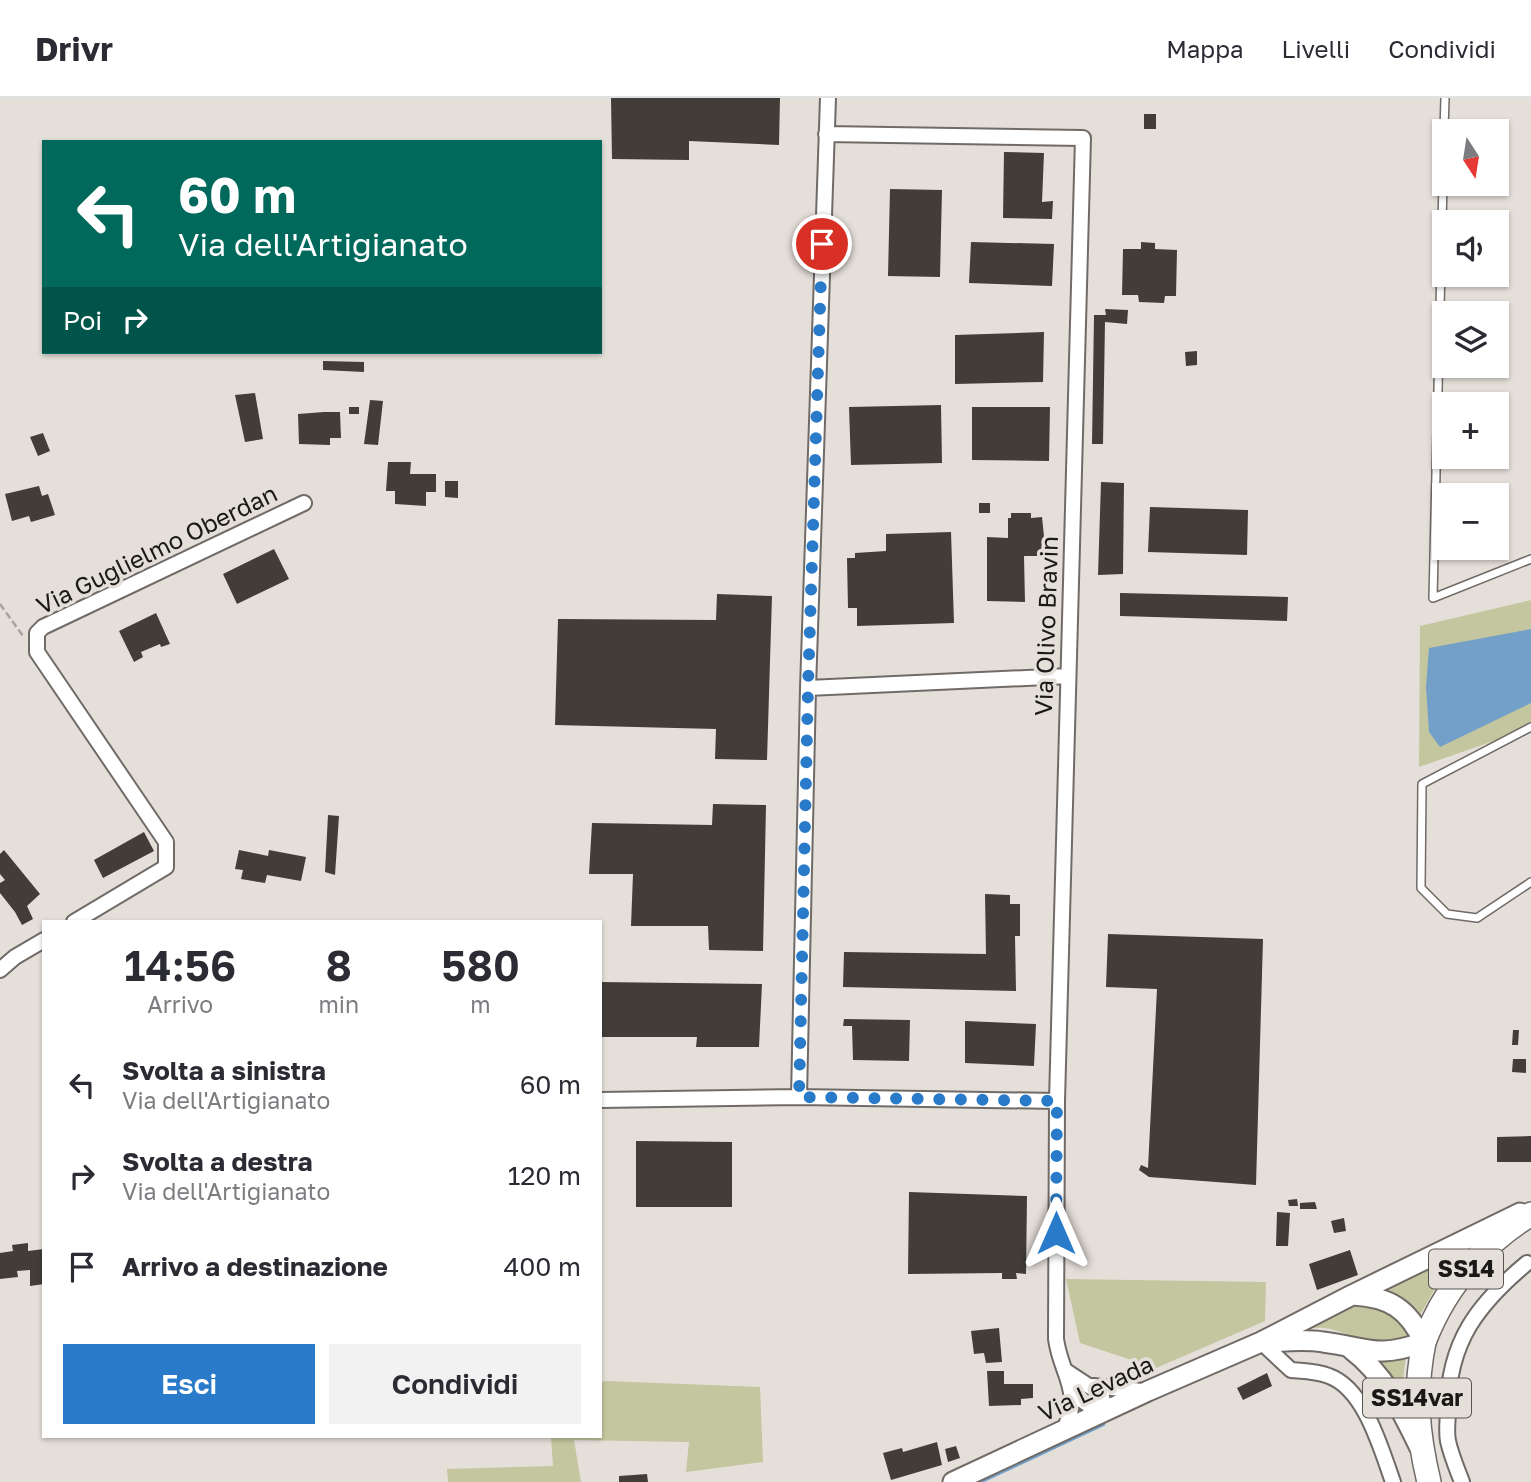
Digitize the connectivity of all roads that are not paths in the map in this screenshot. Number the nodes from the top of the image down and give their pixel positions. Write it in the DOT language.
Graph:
graph roads {
  1 [pos="828,98"];
  2 [pos="1445,98"];
  3 [pos="1444,119"];
  4 [pos="826,134"];
  5 [pos="1443,196"];
  6 [pos="304,503"];
  7 [pos="1531,559"];
  8 [pos="1068,677"];
  9 [pos="808,688"];
  10 [pos="1531,727"];
  11 [pos="1531,882"];
  12 [pos="78,920"];
  13 [pos="42,941"];
  14 [pos="0,970"];
  15 [pos="799,1097"];
  16 [pos="602,1100"];
  17 [pos="1057,1101"];
  18 [pos="1531,1209"];
  19 [pos="1531,1214"];
  20 [pos="1527,1263"];
  21 [pos="1352,1295"];
  22 [pos="1261,1342"];
  23 [pos="1424,1342"];
  24 [pos="1347,1346"];
  25 [pos="1068,1376"];
  26 [pos="1091,1386"];
  27 [pos="1148,1391"];
  28 [pos="1103,1412"];
  29 [pos="1063,1431"];
  30 [pos="1422,1454"];
  31 [pos="953,1482"];
  32 [pos="1393,1482"];
  33 [pos="1429,1482"];
  34 [pos="1462,1482"];
  1 -- 4 [label="street"];
  2 -- 3 [label="lane"];
  4 -- 8 [label="street, Via Olivo Bravin"];
  4 -- 9 [label="street"];
  5 -- 7 [label="lane"];
  6 -- 12 [label="street, Via Guglielmo Oberdan"];
  8 -- 9 [label="street"];
  8 -- 17 [label="street, Via Olivo Bravin"];
  9 -- 15 [label="street"];
  10 -- 11 [label="lane"];
  13 -- 14 [label="street"];
  15 -- 16 [label="street"];
  15 -- 17 [label="street"];
  17 -- 25 [label="street, Via Olivo Bravin"];
  18 -- 21 [label="main road, Via Levada"];
  19 -- 23 [label="main road, SS14"];
  20 -- 34 [label="street"];
  21 -- 22 [label="main road, Via Levada"];
  21 -- 23 [label="main road"];
  22 -- 24 [label="main road, Via Levada"];
  22 -- 27 [label="main road, Via Levada"];
  22 -- 32 [label="street"];
  23 -- 24 [label="main road, Via Levada"];
  23 -- 30 [label="main road, SS14var"];
  24 -- 30 [label="main road"];
  25 -- 26 [label="street"];
  25 -- 28 [label="street"];
  25 -- 29 [label="street"];
  26 -- 27 [label="street"];
  26 -- 28 [label="street"];
  27 -- 28 [label="main road, Via Levada"];
  28 -- 29 [label="main road, Via Levada"];
  29 -- 31 [label="main road, Via Levada"];
  30 -- 33 [label="main road, SS14var"];
}
